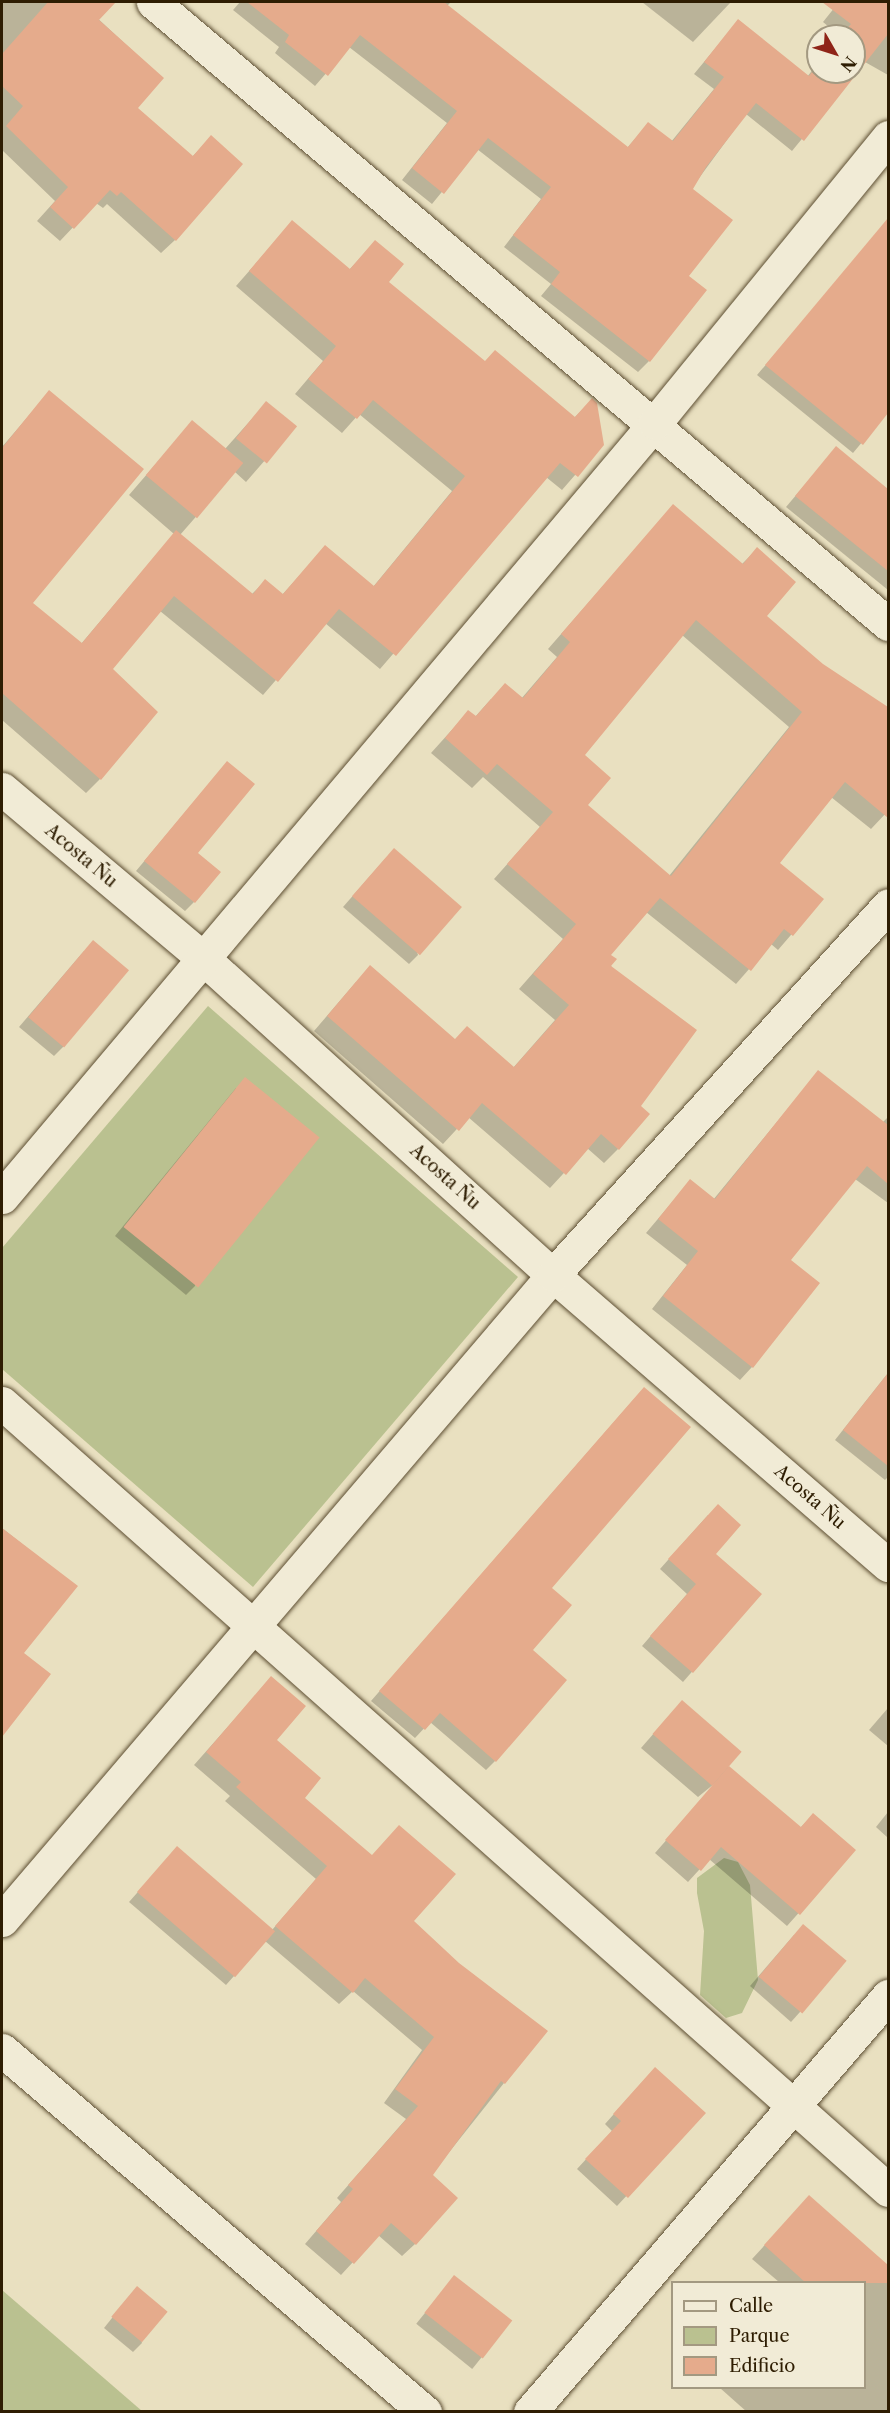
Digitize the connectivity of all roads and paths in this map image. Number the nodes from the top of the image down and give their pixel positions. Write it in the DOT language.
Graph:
graph roads {
  1 [pos="153,2"];
  2 [pos="888,136"];
  3 [pos="655,423"];
  4 [pos="888,624"];
  5 [pos="2,789"];
  6 [pos="888,905"];
  7 [pos="204,959"];
  8 [pos="2,1197"];
  9 [pos="553,1275"];
  10 [pos="2,1403"];
  11 [pos="888,1565"];
  12 [pos="255,1628"];
  13 [pos="2,1920"];
  14 [pos="888,1996"];
  15 [pos="2,2050"];
  16 [pos="793,2105"];
  17 [pos="888,2190"];
  18 [pos="425,2412"];
  19 [pos="530,2412"];
  1 -- 3 [label="street"];
  2 -- 3 [label="street"];
  3 -- 4 [label="street"];
  3 -- 7 [label="street"];
  5 -- 7 [label="street, Acosta Ñu"];
  6 -- 9 [label="street"];
  7 -- 8 [label="street"];
  7 -- 9 [label="street, Acosta Ñu"];
  9 -- 11 [label="street, Acosta Ñu"];
  9 -- 12 [label="street"];
  10 -- 12 [label="street"];
  12 -- 13 [label="street"];
  12 -- 16 [label="street"];
  14 -- 16 [label="street"];
  15 -- 18 [label="street"];
  16 -- 17 [label="street"];
  16 -- 19 [label="street"];
}
